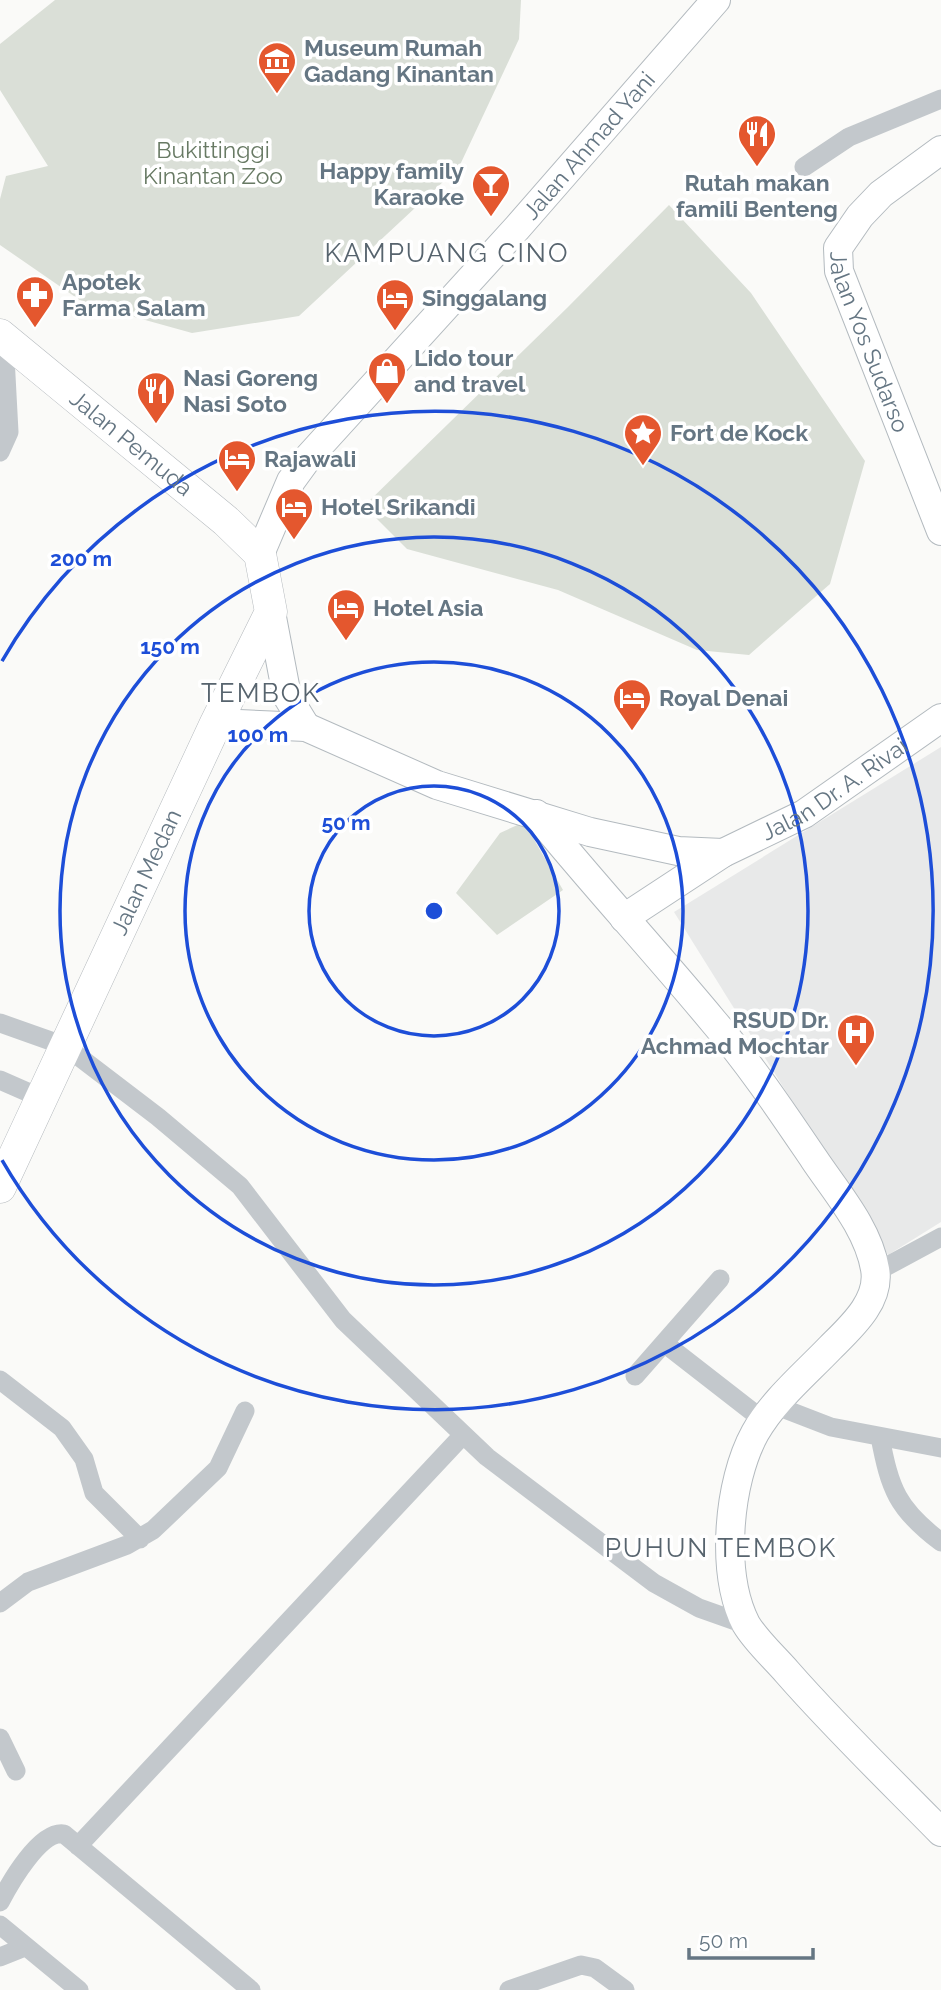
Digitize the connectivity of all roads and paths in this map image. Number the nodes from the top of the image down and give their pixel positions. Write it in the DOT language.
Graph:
graph roads {
  1 [pos="716,0"];
  2 [pos="941,99"];
  3 [pos="941,150"];
  4 [pos="804,167"];
  5 [pos="2,336"];
  6 [pos="0,452"];
  7 [pos="941,531"];
  8 [pos="260,554"];
  9 [pos="271,612"];
  10 [pos="941,718"];
  11 [pos="216,723"];
  12 [pos="306,727"];
  13 [pos="536,814"];
  14 [pos="723,853"];
  15 [pos="624,918"];
  16 [pos="0,1023"];
  17 [pos="65,1046"];
  18 [pos="0,1080"];
  19 [pos="41,1098"];
  20 [pos="0,1187"];
  21 [pos="941,1237"];
  22 [pos="876,1272"];
  23 [pos="720,1279"];
  24 [pos="664,1343"];
  25 [pos="635,1376"];
  26 [pos="0,1380"];
  27 [pos="245,1411"];
  28 [pos="769,1413"];
  29 [pos="463,1435"];
  30 [pos="880,1437"];
  31 [pos="941,1448"];
  32 [pos="140,1539"];
  33 [pos="941,1542"];
  34 [pos="0,1603"];
  35 [pos="747,1625"];
  36 [pos="0,1738"];
  37 [pos="16,1771"];
  38 [pos="941,1832"];
  39 [pos="78,1846"];
  40 [pos="0,1902"];
  41 [pos="0,1925"];
  42 [pos="25,1947"];
  43 [pos="0,1957"];
  44 [pos="79,1990"];
  45 [pos="251,1990"];
  46 [pos="509,1990"];
  47 [pos="625,1990"];
  1 -- 8 [label="street, Jalan Ahmad Yani"];
  2 -- 4 [label="street"];
  3 -- 7 [label="street, Jalan Yos Sudarso"];
  5 -- 6 [label="street"];
  5 -- 8 [label="main road, Jalan Pemuda"];
  8 -- 9 [label="main road"];
  9 -- 11 [label="main road, Jalan Medan"];
  9 -- 12 [label="street"];
  10 -- 14 [label="street, Jalan Dr. A. Rivai"];
  11 -- 12 [label="street"];
  11 -- 17 [label="main road, Jalan Medan"];
  12 -- 13 [label="street"];
  13 -- 14 [label="street"];
  13 -- 15 [label="street"];
  14 -- 15 [label="street, Jalan Dr. A. Rivai"];
  15 -- 22 [label="street"];
  16 -- 17 [label="street"];
  17 -- 19 [label="main road, Jalan Medan"];
  17 -- 29 [label="street"];
  18 -- 19 [label="street"];
  19 -- 20 [label="main road, Jalan Medan"];
  21 -- 22 [label="street"];
  22 -- 28 [label="street"];
  23 -- 24 [label="street"];
  24 -- 25 [label="street"];
  24 -- 28 [label="street"];
  26 -- 32 [label="street"];
  27 -- 32 [label="street"];
  28 -- 30 [label="street"];
  28 -- 35 [label="street"];
  29 -- 35 [label="street"];
  29 -- 39 [label="street"];
  30 -- 31 [label="street"];
  30 -- 33 [label="street"];
  32 -- 34 [label="street"];
  35 -- 38 [label="street"];
  36 -- 37 [label="street"];
  39 -- 40 [label="street"];
  39 -- 45 [label="street"];
  41 -- 42 [label="street"];
  42 -- 43 [label="street"];
  42 -- 44 [label="street"];
  46 -- 47 [label="street"];
}
